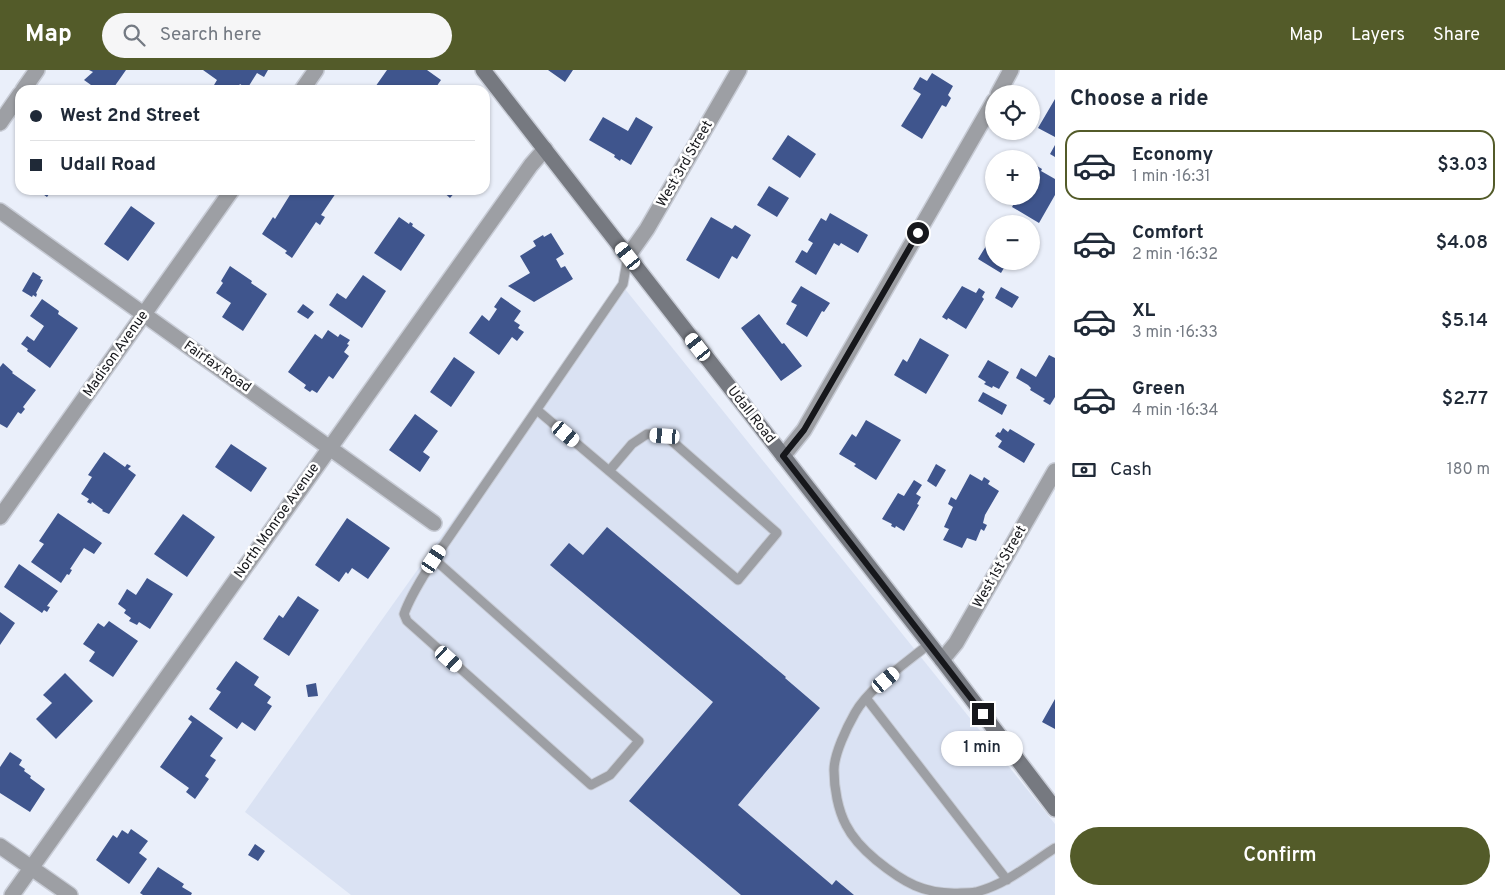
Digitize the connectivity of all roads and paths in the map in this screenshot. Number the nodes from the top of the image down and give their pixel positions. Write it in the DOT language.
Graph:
graph roads {
  1 [pos="37,70"];
  2 [pos="316,70"];
  3 [pos="483,70"];
  4 [pos="739,70"];
  5 [pos="1012,70"];
  6 [pos="26,85"];
  7 [pos="306,85"];
  8 [pos="1003,85"];
  9 [pos="15,101"];
  10 [pos="985,117"];
  11 [pos="0,123"];
  12 [pos="544,149"];
  13 [pos="228,195"];
  14 [pos="0,211"];
  15 [pos="628,256"];
  16 [pos="144,315"];
  17 [pos="537,410"];
  18 [pos="330,447"];
  19 [pos="783,456"];
  20 [pos="609,471"];
  21 [pos="1055,471"];
  22 [pos="0,517"];
  23 [pos="434,523"];
  24 [pos="434,559"];
  25 [pos="929,644"];
  26 [pos="942,660"];
  27 [pos="866,698"];
  28 [pos="1055,809"];
  29 [pos="0,846"];
  30 [pos="1055,848"];
  31 [pos="32,868"];
  32 [pos="1007,880"];
  33 [pos="12,895"];
  34 [pos="70,895"];
  1 -- 6 [label="street"];
  2 -- 7 [label="street"];
  3 -- 12 [label="street, Udall Road"];
  4 -- 15 [label="street, West 3rd Street"];
  5 -- 8 [label="street"];
  9 -- 11 [label="street"];
  10 -- 19 [label="street"];
  12 -- 15 [label="street, Udall Road"];
  12 -- 18 [label="street, North Monroe Avenue"];
  13 -- 16 [label="street, Madison Avenue"];
  14 -- 16 [label="street, Fairfax Road"];
  15 -- 17 [label="lane"];
  15 -- 19 [label="street, Udall Road"];
  16 -- 18 [label="street, Fairfax Road"];
  16 -- 22 [label="street, Madison Avenue"];
  17 -- 20 [label="lane"];
  17 -- 24 [label="lane"];
  18 -- 23 [label="street, Fairfax Road"];
  18 -- 31 [label="street, North Monroe Avenue"];
  19 -- 25 [label="street, Udall Road"];
  20 -- 20 [label="lane"];
  21 -- 26 [label="street, West 1st Street"];
  24 -- 24 [label="lane"];
  25 -- 26 [label="street, Udall Road"];
  25 -- 27 [label="lane"];
  26 -- 28 [label="street, Udall Road"];
  27 -- 32 [label="lane"];
  27 -- 32 [label="lane"];
  29 -- 31 [label="street"];
  30 -- 32 [label="lane"];
  31 -- 33 [label="street, North Monroe Avenue"];
  31 -- 34 [label="street"];
}
